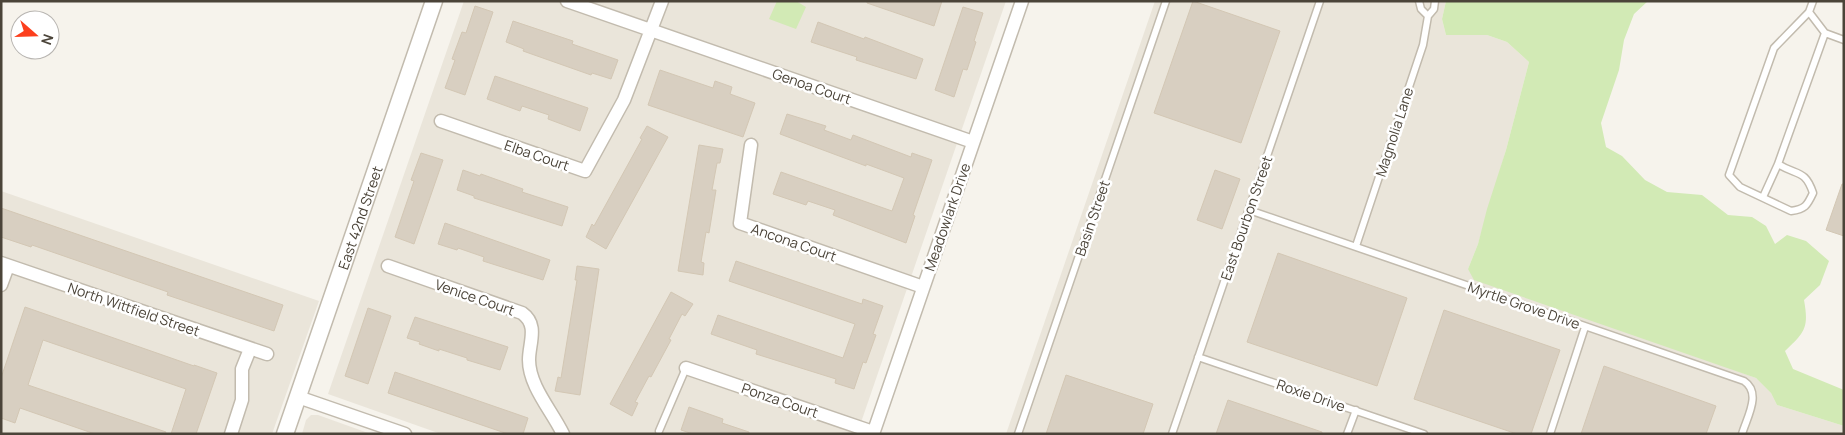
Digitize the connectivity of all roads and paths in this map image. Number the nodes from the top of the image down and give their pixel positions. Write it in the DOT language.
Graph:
graph roads {
  1 [pos="434,1"];
  2 [pos="567,1"];
  3 [pos="662,1"];
  4 [pos="1022,1"];
  5 [pos="1166,1"];
  6 [pos="1320,1"];
  7 [pos="1419,1"];
  8 [pos="1435,1"];
  9 [pos="1813,1"];
  10 [pos="1809,12"];
  11 [pos="1428,16"];
  12 [pos="652,30"];
  13 [pos="1825,33"];
  14 [pos="1844,40"];
  15 [pos="441,121"];
  16 [pos="973,142"];
  17 [pos="751,145"];
  18 [pos="1778,164"];
  19 [pos="1763,197"];
  20 [pos="1249,210"];
  21 [pos="1356,246"];
  22 [pos="5,264"];
  23 [pos="388,266"];
  24 [pos="1,285"];
  25 [pos="923,287"];
  26 [pos="1585,327"];
  27 [pos="250,349"];
  28 [pos="267,354"];
  29 [pos="1198,357"];
  30 [pos="686,368"];
  31 [pos="298,397"];
  32 [pos="1356,410"];
  33 [pos="659,431"];
  34 [pos="873,433"];
  35 [pos="231,434"];
  36 [pos="285,434"];
  37 [pos="405,434"];
  38 [pos="563,434"];
  39 [pos="1018,434"];
  40 [pos="1172,434"];
  41 [pos="1347,434"];
  42 [pos="1424,434"];
  43 [pos="1550,434"];
  44 [pos="1742,434"];
  1 -- 31 [label="street, East 42nd Street"];
  2 -- 12 [label="street, Genoa Court"];
  3 -- 12 [label="street"];
  4 -- 16 [label="street, Meadowlark Drive"];
  5 -- 39 [label="lane, Basin Street"];
  6 -- 20 [label="lane, East Bourbon Street"];
  7 -- 11 [label="lane"];
  8 -- 11 [label="lane, Magnolia Lane"];
  9 -- 10 [label="lane"];
  10 -- 13 [label="lane"];
  10 -- 19 [label="lane"];
  11 -- 21 [label="lane, Magnolia Lane"];
  12 -- 15 [label="street, Elba Court"];
  12 -- 16 [label="street, Genoa Court"];
  13 -- 14 [label="lane"];
  13 -- 18 [label="lane"];
  16 -- 25 [label="street, Meadowlark Drive"];
  17 -- 25 [label="street, Ancona Court"];
  18 -- 19 [label="lane"];
  18 -- 19 [label="lane"];
  20 -- 21 [label="lane, Myrtle Grove Drive"];
  20 -- 29 [label="lane, East Bourbon Street"];
  21 -- 26 [label="lane, Myrtle Grove Drive"];
  22 -- 24 [label="street"];
  22 -- 27 [label="street, North Wittfield Street"];
  23 -- 38 [label="street, Venice Court"];
  25 -- 34 [label="street, Meadowlark Drive"];
  26 -- 43 [label="lane"];
  26 -- 44 [label="lane, Myrtle Grove Drive"];
  27 -- 28 [label="street, North Wittfield Street"];
  27 -- 35 [label="street"];
  29 -- 32 [label="lane, Roxie Drive"];
  29 -- 40 [label="lane, East Bourbon Street"];
  30 -- 33 [label="lane"];
  30 -- 34 [label="street, Ponza Court"];
  31 -- 36 [label="street, East 42nd Street"];
  31 -- 37 [label="street"];
  32 -- 41 [label="lane"];
  32 -- 42 [label="lane, Roxie Drive"];
}
